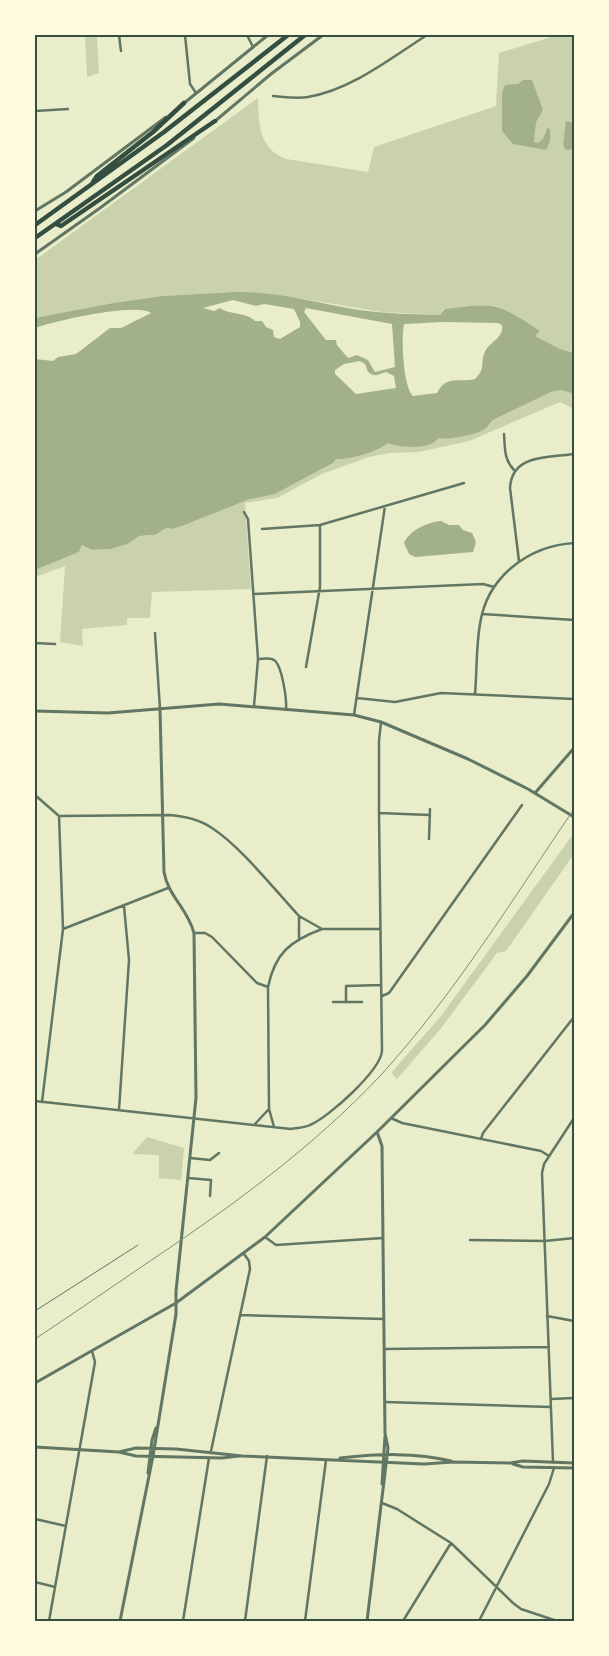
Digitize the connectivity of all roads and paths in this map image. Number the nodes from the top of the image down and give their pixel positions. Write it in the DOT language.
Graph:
graph roads {
  1 [pos="119,35"];
  2 [pos="185,35"];
  3 [pos="247,35"];
  4 [pos="268,35"];
  5 [pos="288,35"];
  6 [pos="305,35"];
  7 [pos="324,35"];
  8 [pos="427,35"];
  9 [pos="253,46"];
  10 [pos="121,50"];
  11 [pos="196,93"];
  12 [pos="273,96"];
  13 [pos="184,103"];
  14 [pos="68,109"];
  15 [pos="35,110"];
  16 [pos="215,121"];
  17 [pos="92,184"];
  18 [pos="35,211"];
  19 [pos="56,224"];
  20 [pos="35,225"];
  21 [pos="35,238"];
  22 [pos="35,254"];
  23 [pos="504,434"];
  24 [pos="574,454"];
  25 [pos="514,470"];
  26 [pos="464,483"];
  27 [pos="385,506"];
  28 [pos="244,512"];
  29 [pos="320,525"];
  30 [pos="262,529"];
  31 [pos="574,543"];
  32 [pos="519,561"];
  33 [pos="494,587"];
  34 [pos="372,590"];
  35 [pos="320,592"];
  36 [pos="253,594"];
  37 [pos="482,614"];
  38 [pos="574,620"];
  39 [pos="155,633"];
  40 [pos="35,643"];
  41 [pos="55,644"];
  42 [pos="258,659"];
  43 [pos="306,667"];
  44 [pos="475,694"];
  45 [pos="357,698"];
  46 [pos="574,699"];
  47 [pos="254,706"];
  48 [pos="160,709"];
  49 [pos="286,710"];
  50 [pos="35,711"];
  51 [pos="354,715"];
  52 [pos="381,722"];
  53 [pos="574,748"];
  54 [pos="535,793"];
  55 [pos="35,795"];
  56 [pos="522,805"];
  57 [pos="430,809"];
  58 [pos="379,813"];
  59 [pos="430,815"];
  60 [pos="59,816"];
  61 [pos="162,816"];
  62 [pos="574,817"];
  63 [pos="429,839"];
  64 [pos="168,888"];
  65 [pos="124,906"];
  66 [pos="574,913"];
  67 [pos="299,916"];
  68 [pos="322,929"];
  69 [pos="380,929"];
  70 [pos="63,930"];
  71 [pos="194,933"];
  72 [pos="299,938"];
  73 [pos="381,985"];
  74 [pos="268,987"];
  75 [pos="382,996"];
  76 [pos="332,1002"];
  77 [pos="346,1002"];
  78 [pos="362,1002"];
  79 [pos="574,1017"];
  80 [pos="35,1101"];
  81 [pos="42,1102"];
  82 [pos="269,1109"];
  83 [pos="119,1110"];
  84 [pos="194,1118"];
  85 [pos="391,1118"];
  86 [pos="574,1118"];
  87 [pos="255,1125"];
  88 [pos="274,1127"];
  89 [pos="377,1132"];
  90 [pos="481,1140"];
  91 [pos="219,1153"];
  92 [pos="549,1156"];
  93 [pos="190,1158"];
  94 [pos="188,1178"];
  95 [pos="210,1196"];
  96 [pos="265,1237"];
  97 [pos="383,1238"];
  98 [pos="574,1238"];
  99 [pos="470,1240"];
  100 [pos="545,1241"];
  101 [pos="138,1245"];
  102 [pos="244,1254"];
  103 [pos="176,1303"];
  104 [pos="35,1311"];
  105 [pos="240,1315"];
  106 [pos="547,1316"];
  107 [pos="384,1318"];
  108 [pos="574,1320"];
  109 [pos="549,1347"];
  110 [pos="385,1349"];
  111 [pos="92,1351"];
  112 [pos="35,1383"];
  113 [pos="574,1398"];
  114 [pos="550,1399"];
  115 [pos="385,1402"];
  116 [pos="551,1407"];
  117 [pos="385,1433"];
  118 [pos="35,1448"];
  119 [pos="152,1449"];
  120 [pos="79,1450"];
  121 [pos="118,1452"];
  122 [pos="211,1452"];
  123 [pos="382,1455"];
  124 [pos="388,1455"];
  125 [pos="151,1456"];
  126 [pos="242,1456"];
  127 [pos="267,1456"];
  128 [pos="209,1458"];
  129 [pos="326,1458"];
  130 [pos="332,1458"];
  131 [pos="454,1462"];
  132 [pos="553,1462"];
  133 [pos="574,1462"];
  134 [pos="382,1463"];
  135 [pos="387,1463"];
  136 [pos="510,1464"];
  137 [pos="554,1468"];
  138 [pos="574,1468"];
  139 [pos="382,1491"];
  140 [pos="380,1503"];
  141 [pos="35,1519"];
  142 [pos="66,1526"];
  143 [pos="451,1543"];
  144 [pos="35,1582"];
  145 [pos="496,1586"];
  146 [pos="55,1587"];
  147 [pos="49,1621"];
  148 [pos="120,1621"];
  149 [pos="183,1621"];
  150 [pos="245,1621"];
  151 [pos="305,1621"];
  152 [pos="367,1621"];
  153 [pos="403,1621"];
  154 [pos="479,1621"];
  155 [pos="557,1621"];
  1 -- 10 [label="street"];
  2 -- 11 [label="street"];
  3 -- 9 [label="street"];
  4 -- 9 [label="street"];
  5 -- 17 [label="highway"];
  6 -- 19 [label="highway"];
  7 -- 16 [label="street"];
  8 -- 12 [label="street"];
  9 -- 11 [label="street"];
  11 -- 13 [label="street"];
  13 -- 17 [label="highway"];
  13 -- 18 [label="street"];
  14 -- 15 [label="street"];
  16 -- 19 [label="highway"];
  16 -- 22 [label="street"];
  17 -- 20 [label="highway"];
  19 -- 21 [label="highway"];
  23 -- 25 [label="street"];
  24 -- 25 [label="street"];
  25 -- 32 [label="street"];
  26 -- 27 [label="street"];
  27 -- 29 [label="street"];
  27 -- 34 [label="street"];
  28 -- 36 [label="street"];
  29 -- 30 [label="street"];
  29 -- 35 [label="street"];
  31 -- 32 [label="street"];
  32 -- 33 [label="street"];
  33 -- 34 [label="street"];
  33 -- 37 [label="street"];
  34 -- 35 [label="street"];
  34 -- 45 [label="street"];
  35 -- 36 [label="street"];
  35 -- 43 [label="street"];
  36 -- 42 [label="street"];
  37 -- 38 [label="street"];
  37 -- 44 [label="street"];
  39 -- 48 [label="street"];
  40 -- 41 [label="street"];
  42 -- 47 [label="street"];
  42 -- 49 [label="street"];
  44 -- 45 [label="street"];
  44 -- 46 [label="street"];
  45 -- 51 [label="street"];
  47 -- 48 [label="street"];
  47 -- 49 [label="street"];
  48 -- 50 [label="street"];
  48 -- 61 [label="street"];
  49 -- 51 [label="street"];
  51 -- 52 [label="street"];
  52 -- 54 [label="street"];
  52 -- 58 [label="street"];
  53 -- 54 [label="street"];
  54 -- 62 [label="street"];
  55 -- 60 [label="street"];
  56 -- 75 [label="street"];
  57 -- 59 [label="street"];
  58 -- 59 [label="street"];
  58 -- 69 [label="street"];
  59 -- 63 [label="street"];
  60 -- 61 [label="street"];
  60 -- 70 [label="street"];
  61 -- 64 [label="street"];
  61 -- 67 [label="street"];
  64 -- 65 [label="street"];
  64 -- 71 [label="street"];
  65 -- 70 [label="street"];
  65 -- 83 [label="street"];
  66 -- 85 [label="street"];
  67 -- 68 [label="street"];
  67 -- 72 [label="street"];
  68 -- 69 [label="street"];
  68 -- 72 [label="street"];
  69 -- 73 [label="street"];
  70 -- 81 [label="street"];
  71 -- 74 [label="street"];
  71 -- 84 [label="street"];
  72 -- 74 [label="street"];
  73 -- 75 [label="street"];
  73 -- 77 [label="street"];
  74 -- 82 [label="street"];
  75 -- 88 [label="street"];
  76 -- 77 [label="street"];
  77 -- 78 [label="street"];
  79 -- 90 [label="street"];
  80 -- 81 [label="street"];
  81 -- 83 [label="street"];
  82 -- 87 [label="street"];
  82 -- 88 [label="street"];
  83 -- 84 [label="street"];
  84 -- 87 [label="street"];
  84 -- 93 [label="street"];
  85 -- 89 [label="street"];
  85 -- 90 [label="street"];
  86 -- 92 [label="street"];
  87 -- 88 [label="street"];
  89 -- 96 [label="street"];
  89 -- 97 [label="street"];
  90 -- 92 [label="street"];
  91 -- 93 [label="street"];
  92 -- 100 [label="street"];
  93 -- 94 [label="street"];
  94 -- 95 [label="street"];
  94 -- 103 [label="street"];
  96 -- 97 [label="street"];
  96 -- 102 [label="street"];
  97 -- 107 [label="street"];
  98 -- 100 [label="street"];
  99 -- 100 [label="street"];
  100 -- 106 [label="street"];
  101 -- 104 [label="lane"];
  102 -- 103 [label="street"];
  102 -- 105 [label="street"];
  103 -- 111 [label="street"];
  103 -- 119 [label="street"];
  105 -- 107 [label="street"];
  105 -- 122 [label="street"];
  106 -- 108 [label="street"];
  106 -- 109 [label="street"];
  107 -- 110 [label="street"];
  109 -- 110 [label="street"];
  109 -- 114 [label="street"];
  110 -- 115 [label="street"];
  111 -- 112 [label="street"];
  111 -- 120 [label="street"];
  113 -- 114 [label="street"];
  114 -- 116 [label="street"];
  115 -- 116 [label="street"];
  115 -- 117 [label="street"];
  116 -- 132 [label="street"];
  117 -- 123 [label="street"];
  117 -- 124 [label="street"];
  118 -- 120 [label="street"];
  119 -- 121 [label="street"];
  119 -- 122 [label="street"];
  119 -- 125 [label="street"];
  120 -- 121 [label="street"];
  120 -- 142 [label="street"];
  121 -- 125 [label="street"];
  122 -- 126 [label="street"];
  123 -- 124 [label="street"];
  123 -- 130 [label="street"];
  123 -- 134 [label="street"];
  124 -- 131 [label="street"];
  124 -- 135 [label="street"];
  125 -- 128 [label="street"];
  125 -- 148 [label="street"];
  126 -- 127 [label="street"];
  126 -- 128 [label="street"];
  127 -- 129 [label="street"];
  127 -- 150 [label="street"];
  128 -- 149 [label="street"];
  129 -- 130 [label="street"];
  129 -- 151 [label="street"];
  130 -- 134 [label="street"];
  131 -- 135 [label="street"];
  131 -- 136 [label="street"];
  132 -- 133 [label="street"];
  132 -- 136 [label="street"];
  134 -- 135 [label="street"];
  134 -- 139 [label="street"];
  135 -- 139 [label="street"];
  136 -- 137 [label="street"];
  137 -- 138 [label="street"];
  137 -- 145 [label="street"];
  139 -- 140 [label="street"];
  140 -- 143 [label="street"];
  140 -- 152 [label="street"];
  141 -- 142 [label="street"];
  142 -- 146 [label="street"];
  143 -- 145 [label="street"];
  143 -- 153 [label="street"];
  144 -- 146 [label="street"];
  145 -- 154 [label="street"];
  145 -- 155 [label="street"];
  146 -- 147 [label="street"];
}
